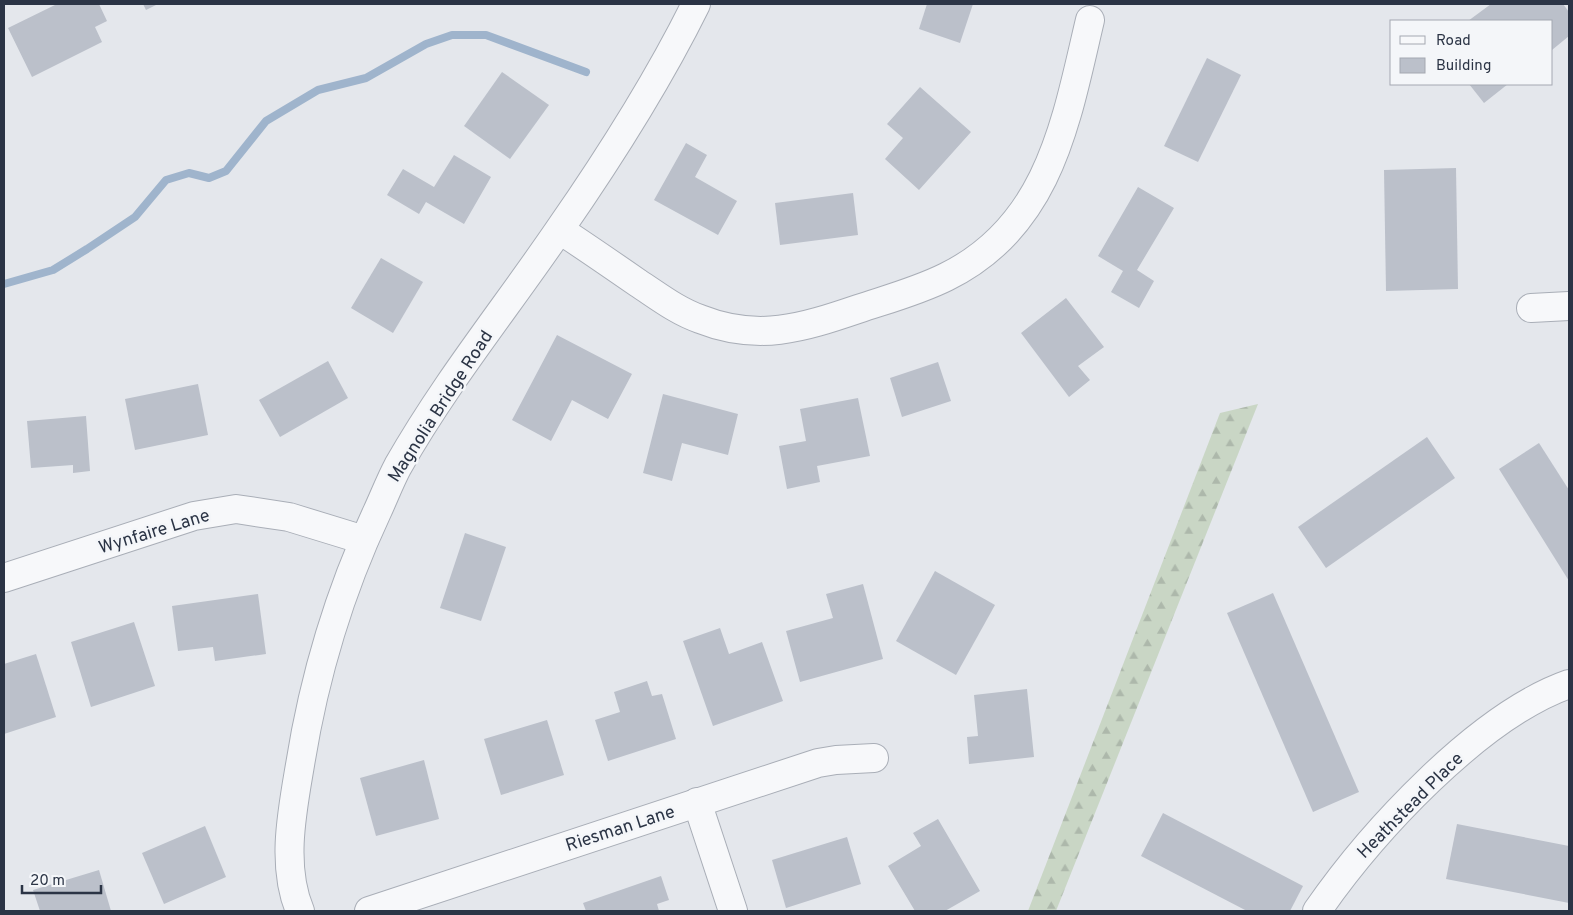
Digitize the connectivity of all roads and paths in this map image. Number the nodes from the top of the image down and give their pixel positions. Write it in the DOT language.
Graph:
graph roads {
  1 [pos="696,4"];
  2 [pos="1090,20"];
  3 [pos="560,230"];
  4 [pos="1569,306"];
  5 [pos="1531,308"];
  6 [pos="364,540"];
  7 [pos="4,578"];
  8 [pos="1569,684"];
  9 [pos="874,758"];
  10 [pos="697,802"];
  11 [pos="300,911"];
  12 [pos="369,911"];
  13 [pos="733,911"];
  14 [pos="1317,911"];
  1 -- 3 [label="street, Magnolia Bridge Road"];
  2 -- 3 [label="street"];
  3 -- 6 [label="street, Magnolia Bridge Road"];
  4 -- 5 [label="street"];
  6 -- 7 [label="street, Wynfaire Lane"];
  6 -- 11 [label="street, Magnolia Bridge Road"];
  8 -- 14 [label="street, Heathstead Place"];
  9 -- 10 [label="street, Riesman Lane"];
  10 -- 12 [label="street, Riesman Lane"];
  10 -- 13 [label="street"];
}
